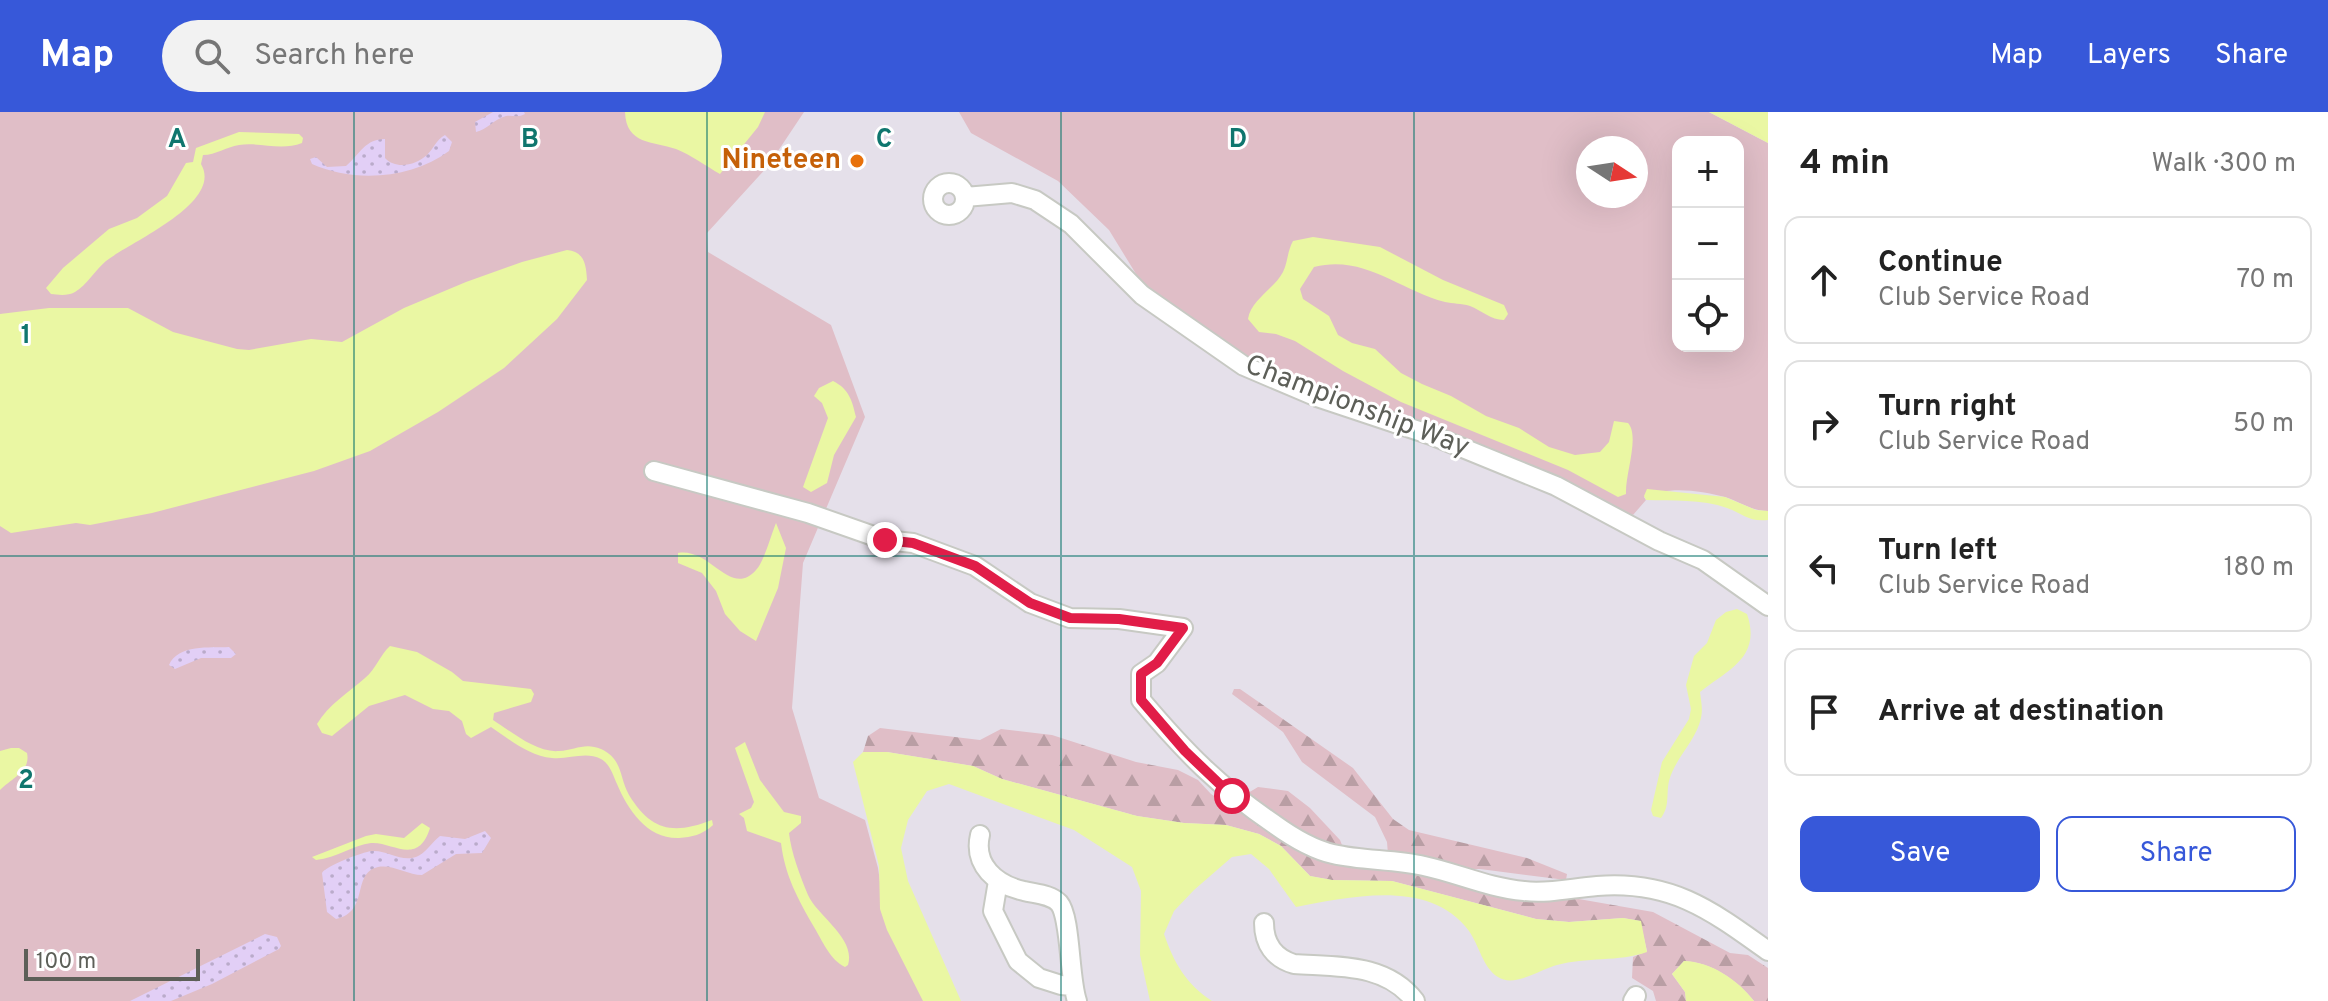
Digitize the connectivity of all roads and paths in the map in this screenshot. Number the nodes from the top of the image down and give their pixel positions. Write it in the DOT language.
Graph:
graph roads {
  1 [pos="965,197"];
  2 [pos="654,471"];
  3 [pos="1768,606"];
  4 [pos="980,835"];
  5 [pos="998,881"];
  6 [pos="1264,923"];
  7 [pos="1768,951"];
  8 [pos="1074,993"];
  9 [pos="1415,1001"];
  1 -- 3 [label="street, Championship Way"];
  2 -- 7 [label="street"];
  4 -- 5 [label="street"];
  5 -- 8 [label="street"];
  5 -- 8 [label="street"];
  6 -- 9 [label="street"];
}
